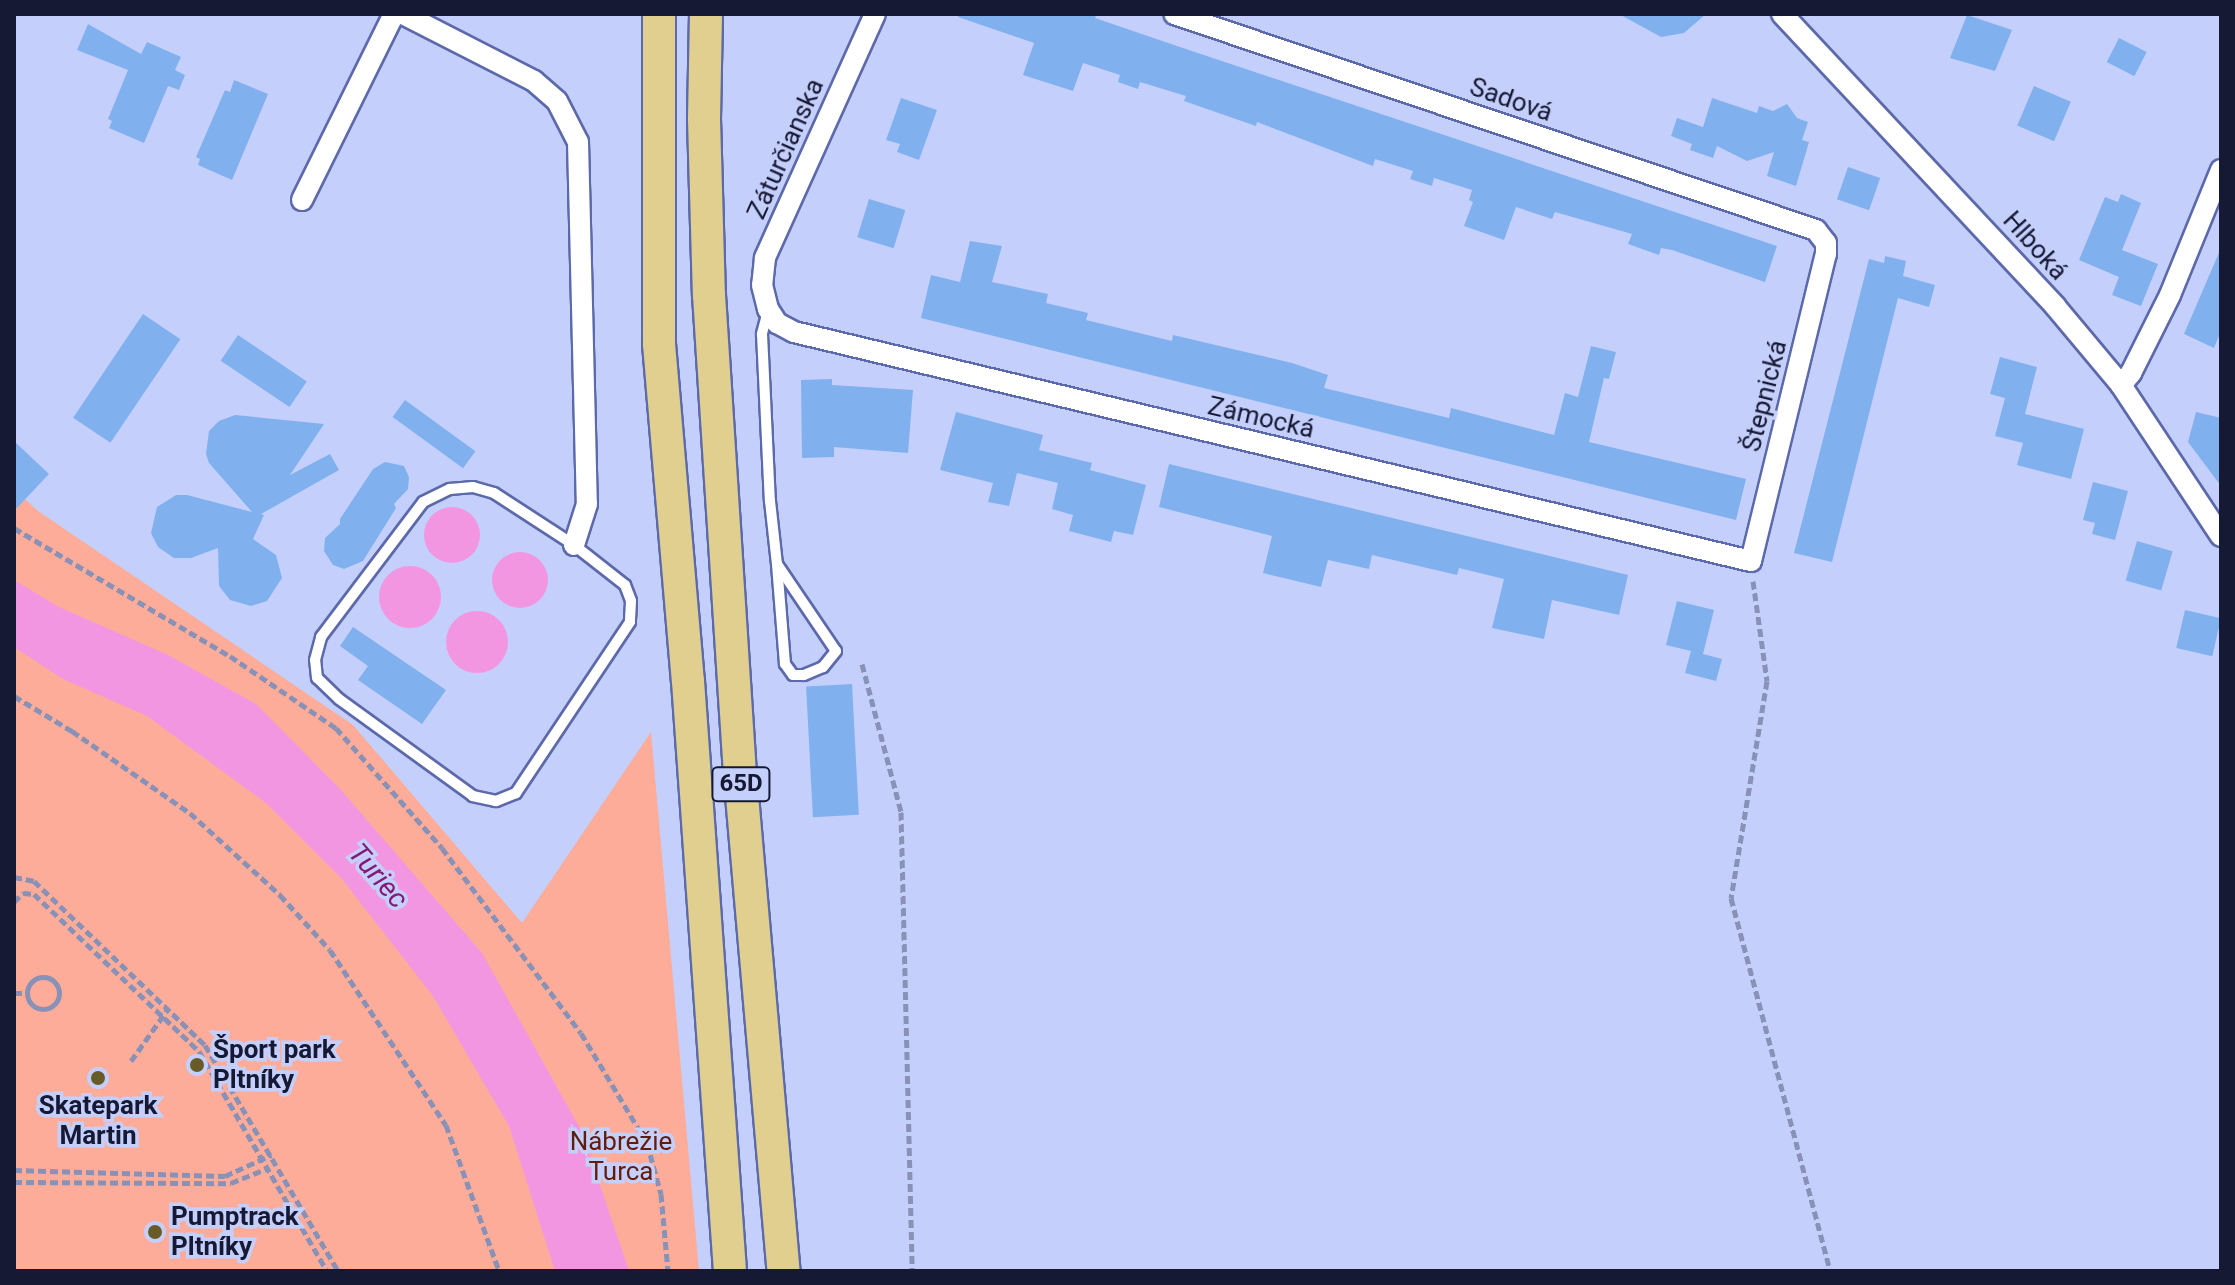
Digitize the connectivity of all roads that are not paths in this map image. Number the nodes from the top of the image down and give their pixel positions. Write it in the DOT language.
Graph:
graph roads {
  1 [pos="394,14"];
  2 [pos="403,14"];
  3 [pos="659,14"];
  4 [pos="706,14"];
  5 [pos="875,14"];
  6 [pos="1174,14"];
  7 [pos="1782,14"];
  8 [pos="2221,170"];
  9 [pos="302,200"];
  10 [pos="1826,243"];
  11 [pos="768,309"];
  12 [pos="2121,385"];
  13 [pos="2221,536"];
  14 [pos="574,545"];
  15 [pos="1751,561"];
  16 [pos="777,564"];
  17 [pos="730,1271"];
  18 [pos="784,1271"];
  1 -- 9 [label="street"];
  2 -- 14 [label="street"];
  3 -- 17 [label="main road, 65D"];
  4 -- 18 [label="main road, 65D"];
  5 -- 11 [label="street, Záturčianska"];
  6 -- 10 [label="street, Sadová"];
  7 -- 12 [label="street, Hlboká"];
  8 -- 12 [label="street"];
  10 -- 15 [label="street, Štepnická"];
  11 -- 15 [label="street, Zámocká"];
  11 -- 16 [label="lane"];
  12 -- 13 [label="street, Hlboká"];
  14 -- 14 [label="lane"];
  16 -- 16 [label="lane"];
}
